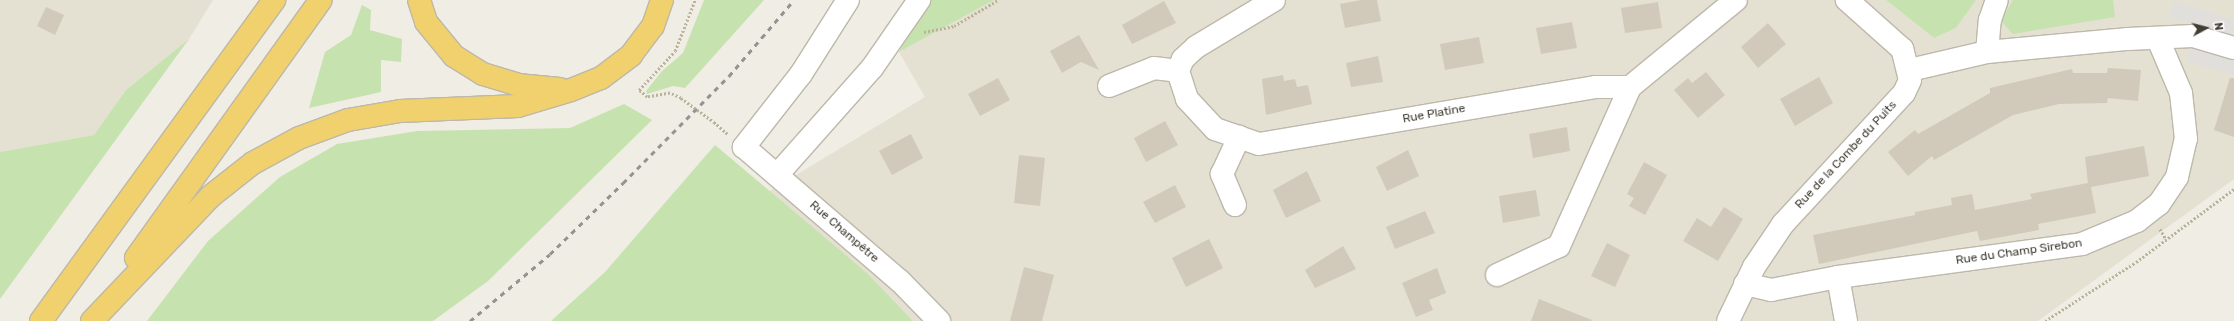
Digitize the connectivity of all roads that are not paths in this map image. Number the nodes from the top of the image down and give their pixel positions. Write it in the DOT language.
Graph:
graph roads {
  1 [pos="274,0"];
  2 [pos="321,0"];
  3 [pos="419,0"];
  4 [pos="662,0"];
  5 [pos="848,0"];
  6 [pos="919,0"];
  7 [pos="1274,0"];
  8 [pos="1736,0"];
  9 [pos="1847,0"];
  10 [pos="1997,0"];
  11 [pos="2158,39"];
  12 [pos="2234,48"];
  13 [pos="1986,52"];
  14 [pos="1910,70"];
  15 [pos="1178,71"];
  16 [pos="1109,86"];
  17 [pos="1630,88"];
  18 [pos="571,90"];
  19 [pos="1239,137"];
  20 [pos="777,176"];
  21 [pos="1235,205"];
  22 [pos="1497,276"];
  23 [pos="1838,277"];
  24 [pos="1745,284"];
  25 [pos="41,321"];
  26 [pos="92,321"];
  27 [pos="939,321"];
  28 [pos="1728,321"];
  29 [pos="1846,321"];
  1 -- 25 [label="highway"];
  2 -- 26 [label="highway"];
  3 -- 18 [label="highway"];
  4 -- 18 [label="highway"];
  5 -- 20 [label="street, Rue Champêtre"];
  6 -- 20 [label="street"];
  7 -- 15 [label="street"];
  8 -- 17 [label="street"];
  9 -- 14 [label="street"];
  10 -- 13 [label="street"];
  11 -- 12 [label="street"];
  11 -- 13 [label="street"];
  11 -- 23 [label="street, Rue du Champ Sirebon"];
  13 -- 14 [label="street"];
  14 -- 24 [label="street, Rue de la Combe du Puits"];
  15 -- 16 [label="street"];
  15 -- 19 [label="street, Rue Platine"];
  17 -- 19 [label="street, Rue Platine"];
  17 -- 22 [label="street"];
  18 -- 26 [label="highway"];
  19 -- 21 [label="street"];
  20 -- 27 [label="street, Rue Champêtre"];
  23 -- 24 [label="street, Rue du Champ Sirebon"];
  23 -- 29 [label="street"];
  24 -- 28 [label="street, Rue de la Combe du Puits"];
}
